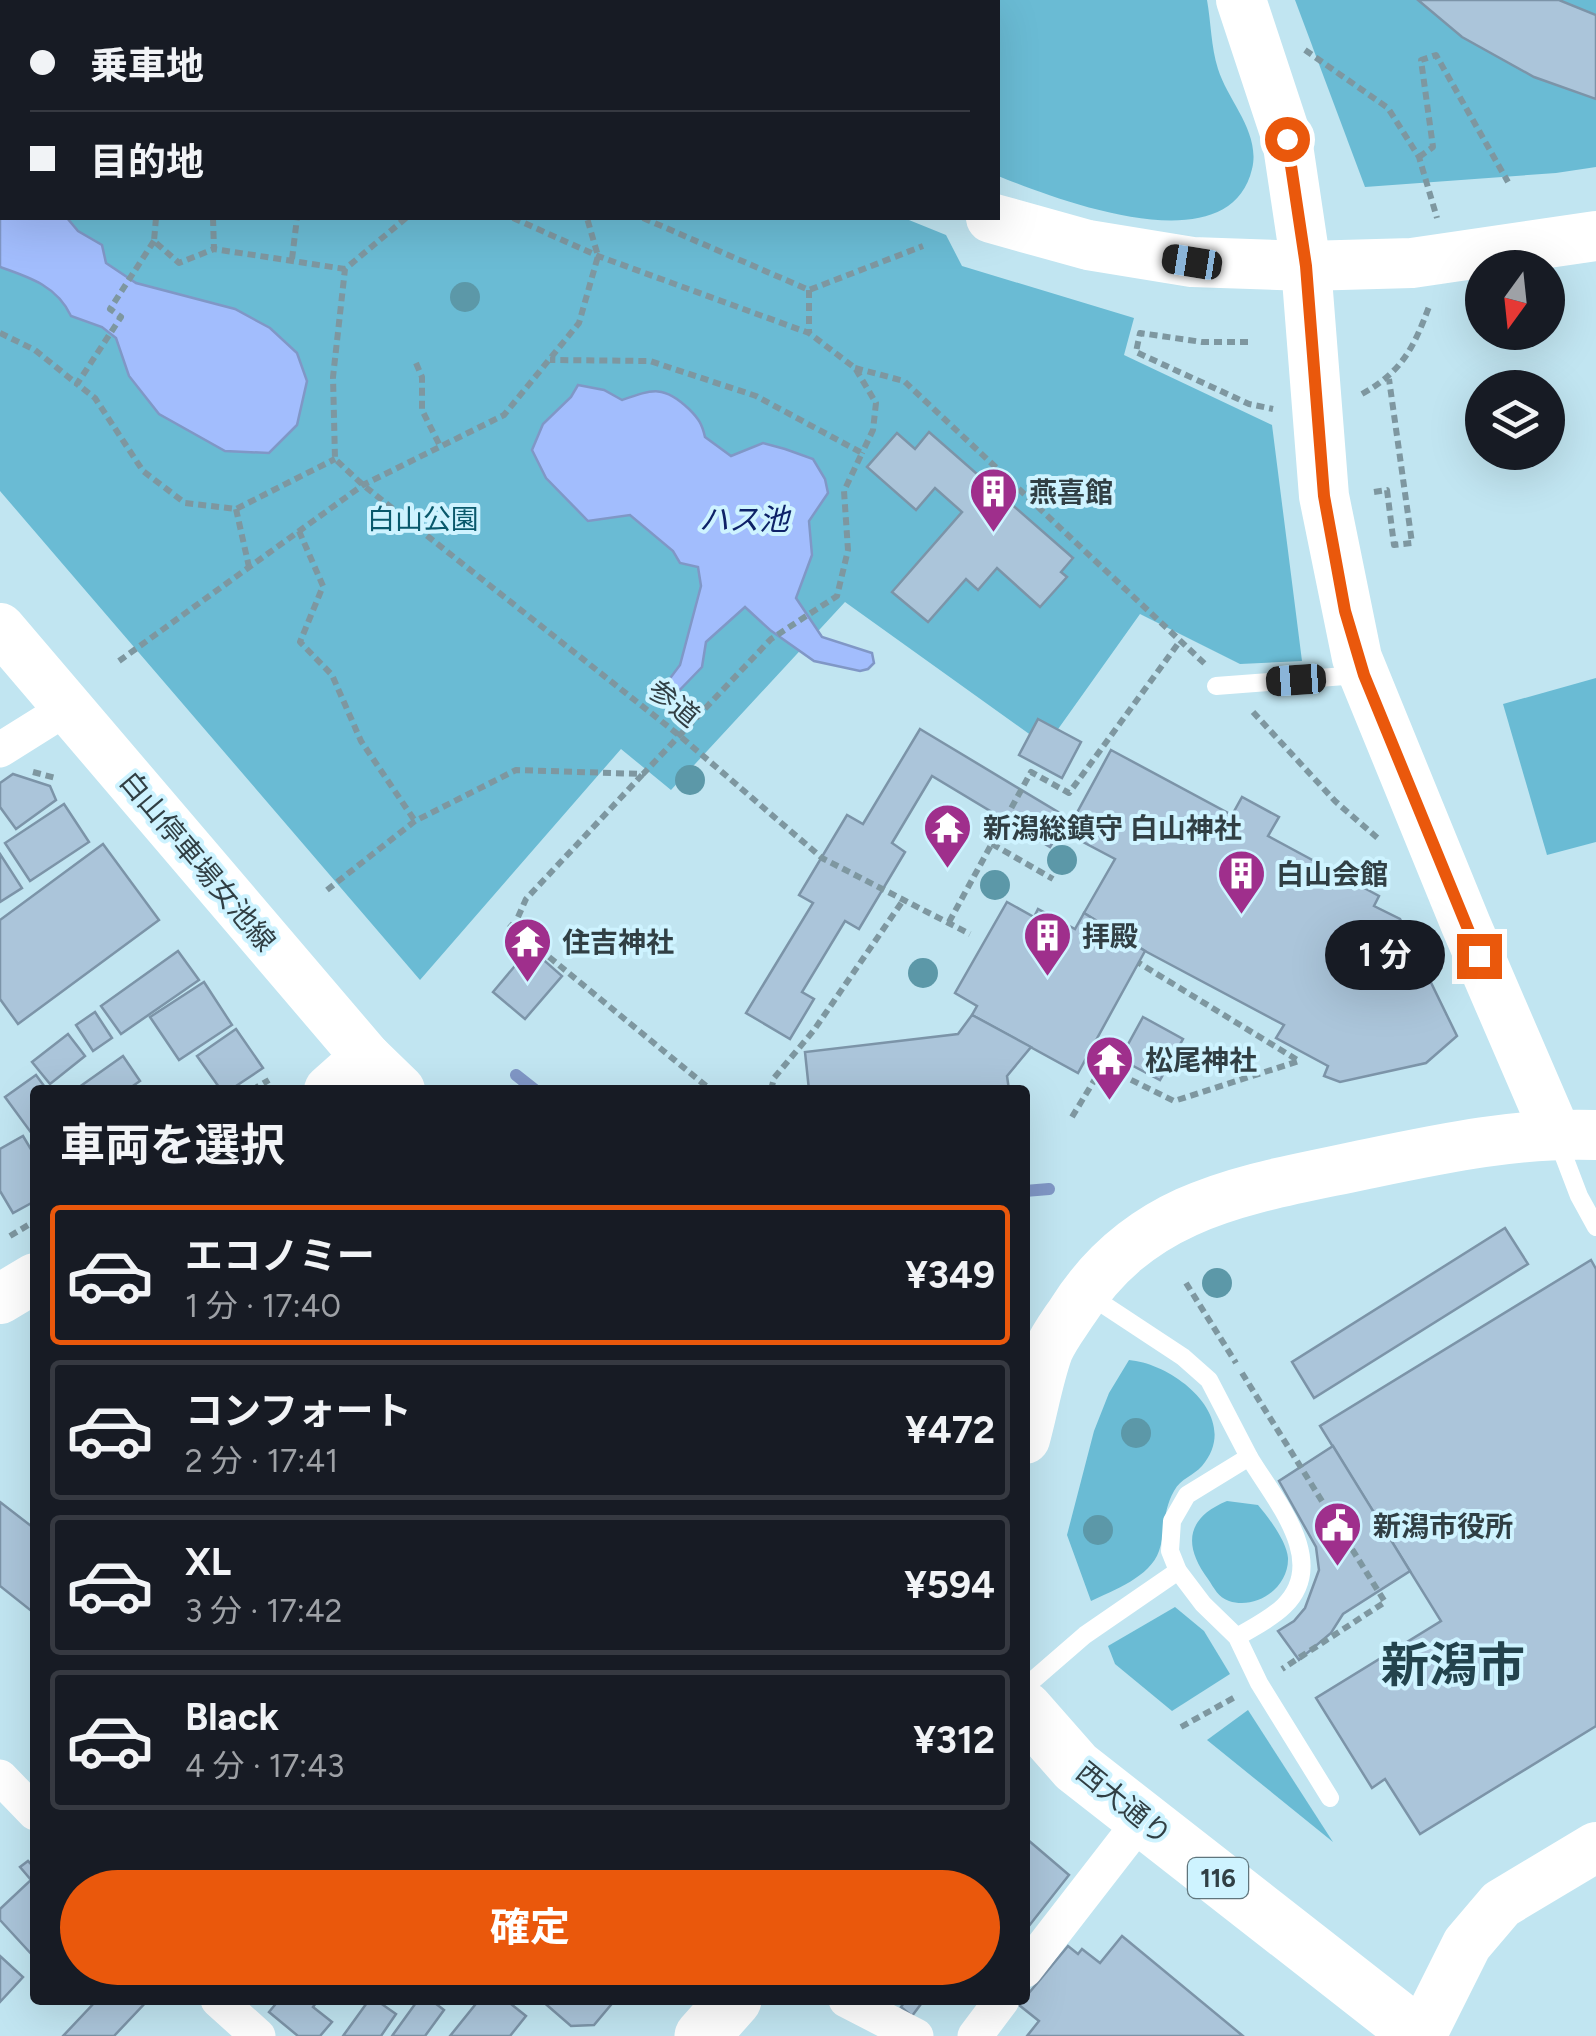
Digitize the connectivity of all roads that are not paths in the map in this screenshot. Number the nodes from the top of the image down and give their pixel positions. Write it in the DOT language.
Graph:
graph roads {
  1 [pos="1241,0"];
  2 [pos="998,220"];
  3 [pos="1596,236"];
  4 [pos="1306,266"];
  5 [pos="0,628"];
  6 [pos="1364,675"];
  7 [pos="1222,685"];
  8 [pos="67,708"];
  9 [pos="0,750"];
  10 [pos="382,1074"];
  11 [pos="346,1085"];
  12 [pos="1576,1134"];
  13 [pos="1596,1228"];
  14 [pos="30,1281"];
  15 [pos="1084,1292"];
  16 [pos="0,1299"];
  17 [pos="1037,1356"];
  18 [pos="1030,1404"];
  19 [pos="1250,1457"];
  20 [pos="1178,1571"];
  21 [pos="1237,1637"];
  22 [pos="1030,1683"];
  23 [pos="1030,1715"];
  24 [pos="0,1777"];
  25 [pos="1330,1798"];
  26 [pos="30,1809"];
  27 [pos="1142,1819"];
  28 [pos="1596,1847"];
  29 [pos="1030,1964"];
  30 [pos="224,2005"];
  31 [pos="730,2005"];
  32 [pos="856,2005"];
  33 [pos="998,2005"];
  34 [pos="258,2036"];
  35 [pos="702,2036"];
  36 [pos="916,2036"];
  37 [pos="974,2036"];
  38 [pos="1421,2036"];
  1 -- 4 [label="street"];
  2 -- 4 [label="street"];
  3 -- 4 [label="street"];
  4 -- 6 [label="street"];
  5 -- 8 [label="street, 白山停車場女池線"];
  6 -- 7 [label="lane"];
  6 -- 12 [label="street"];
  8 -- 9 [label="street"];
  8 -- 10 [label="street, 白山停車場女池線"];
  10 -- 11 [label="street"];
  12 -- 13 [label="lane"];
  12 -- 15 [label="street"];
  14 -- 16 [label="street"];
  15 -- 17 [label="street"];
  15 -- 19 [label="lane"];
  17 -- 18 [label="street"];
  19 -- 20 [label="lane"];
  19 -- 21 [label="lane"];
  20 -- 21 [label="lane"];
  20 -- 22 [label="lane"];
  21 -- 25 [label="lane"];
  23 -- 27 [label="highway, 西大通り / 116"];
  24 -- 26 [label="street"];
  27 -- 29 [label="street"];
  27 -- 38 [label="highway, 西大通り / 116"];
  28 -- 38 [label="street"];
  30 -- 34 [label="street"];
  31 -- 35 [label="highway"];
  32 -- 36 [label="street"];
  33 -- 37 [label="street"];
}
